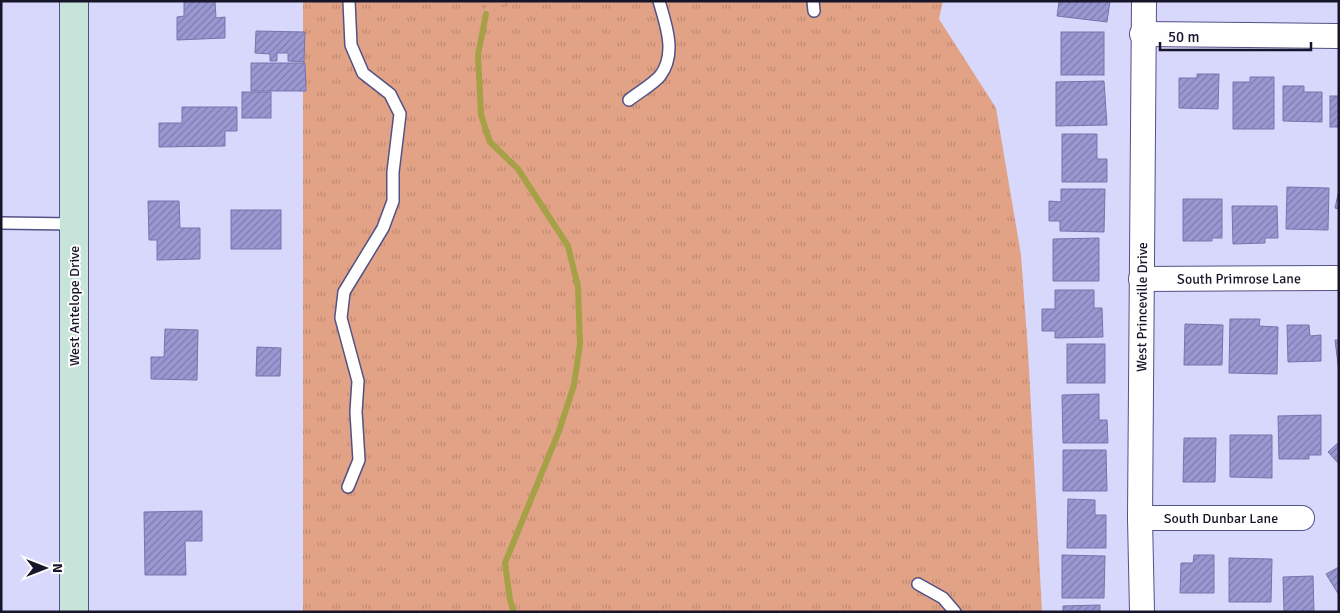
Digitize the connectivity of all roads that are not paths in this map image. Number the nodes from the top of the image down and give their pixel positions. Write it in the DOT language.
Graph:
graph roads {
  1 [pos="74,1"];
  2 [pos="349,1"];
  3 [pos="659,1"];
  4 [pos="1144,1"];
  5 [pos="1142,34"];
  6 [pos="1337,36"];
  7 [pos="629,100"];
  8 [pos="1,224"];
  9 [pos="74,224"];
  10 [pos="1336,278"];
  11 [pos="1141,279"];
  12 [pos="348,487"];
  13 [pos="1140,518"];
  14 [pos="1302,518"];
  15 [pos="918,584"];
  16 [pos="74,612"];
  17 [pos="955,612"];
  18 [pos="1142,612"];
  1 -- 9 [label="main road, West Antelope Drive"];
  2 -- 12 [label="lane"];
  3 -- 7 [label="lane"];
  4 -- 5 [label="street, West Princeville Drive"];
  5 -- 6 [label="street"];
  5 -- 11 [label="street, West Princeville Drive"];
  8 -- 9 [label="lane"];
  9 -- 16 [label="main road, West Antelope Drive"];
  10 -- 11 [label="street, South Primrose Lane"];
  11 -- 13 [label="street, West Princeville Drive"];
  13 -- 14 [label="street, South Dunbar Lane"];
  13 -- 18 [label="street, West Princeville Drive"];
  15 -- 17 [label="lane"];
}
